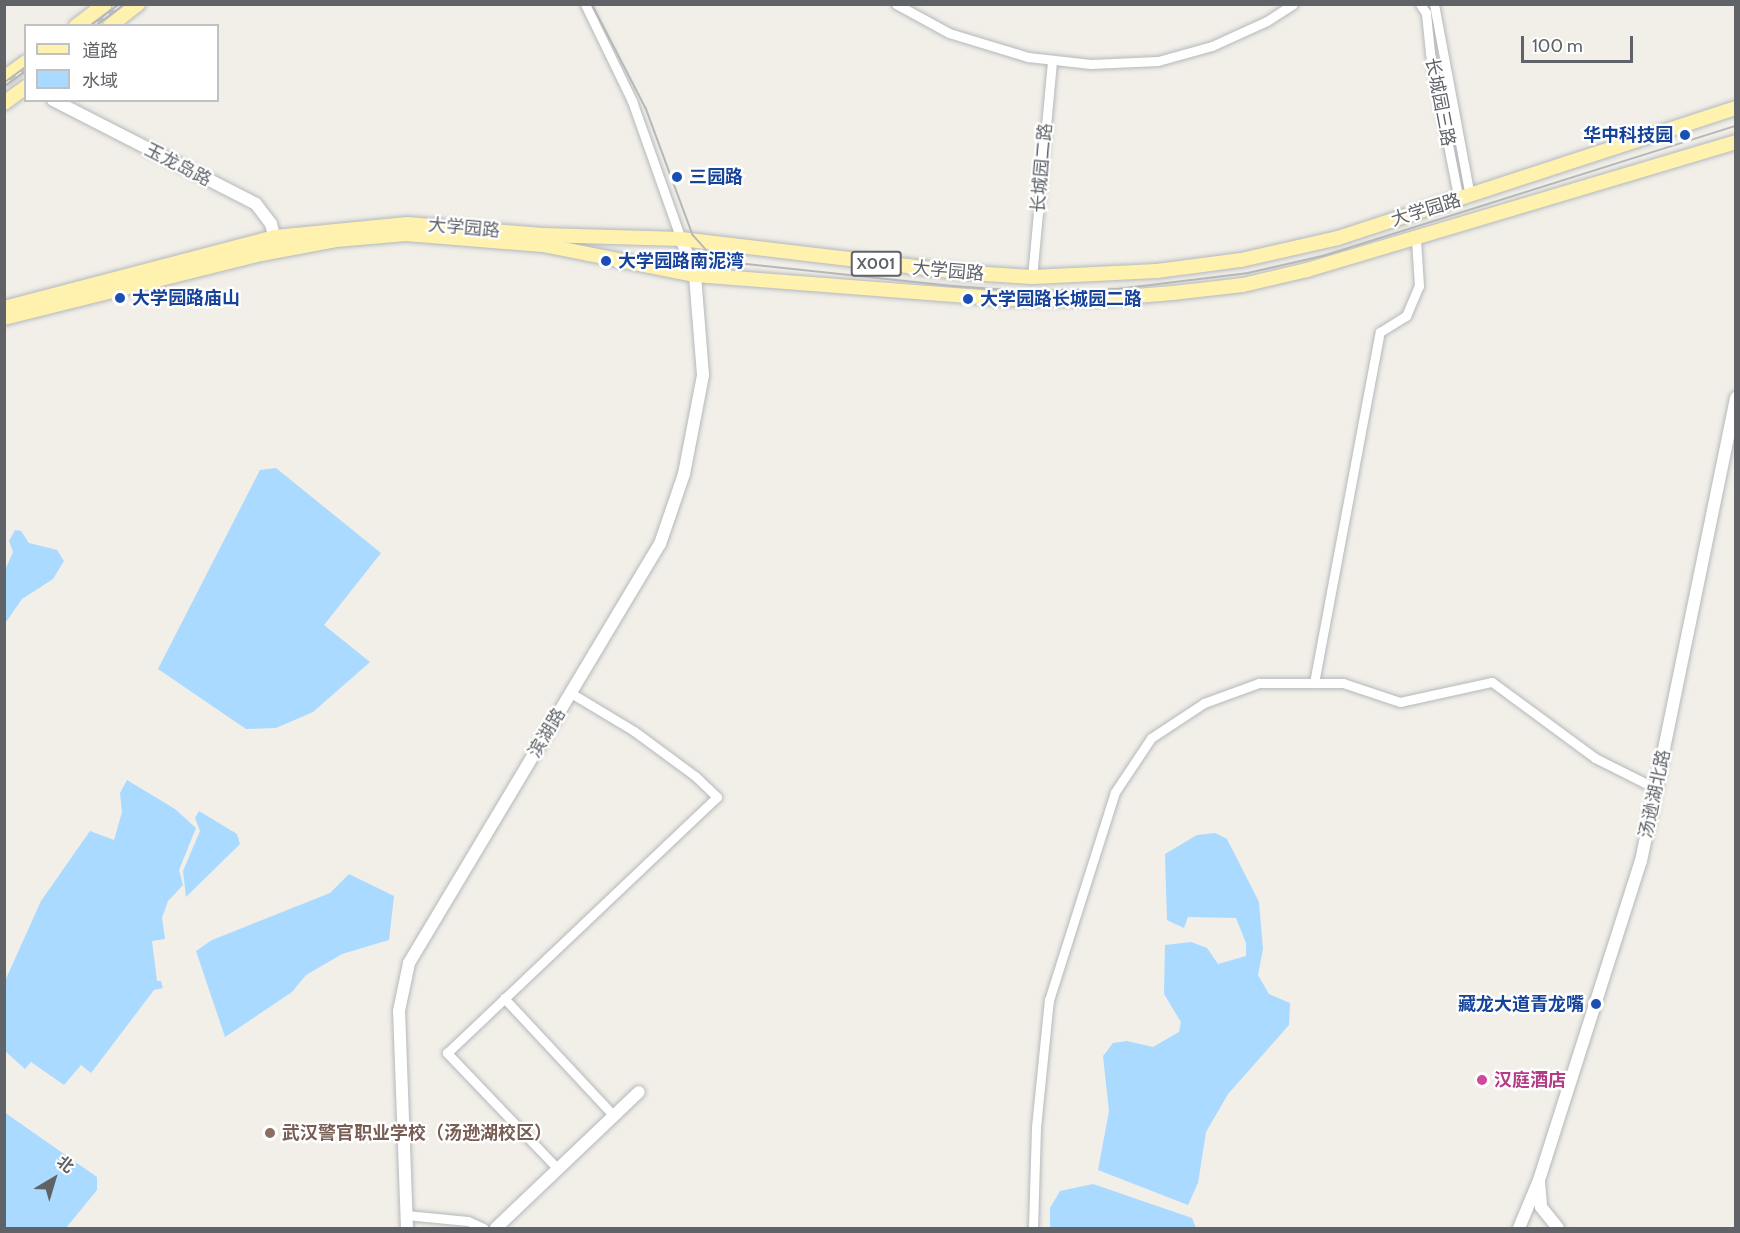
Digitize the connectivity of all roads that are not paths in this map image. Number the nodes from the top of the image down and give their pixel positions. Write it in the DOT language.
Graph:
graph roads {
  1 [pos="105,4"];
  2 [pos="138,4"];
  3 [pos="585,4"];
  4 [pos="896,4"];
  5 [pos="1293,4"];
  6 [pos="1420,4"];
  7 [pos="1434,4"];
  8 [pos="79,24"];
  9 [pos="113,24"];
  10 [pos="1052,60"];
  11 [pos="24,63"];
  12 [pos="5,76"];
  13 [pos="24,86"];
  14 [pos="24,88"];
  15 [pos="57,102"];
  16 [pos="4,103"];
  17 [pos="1736,108"];
  18 [pos="1736,142"];
  19 [pos="1465,199"];
  20 [pos="681,239"];
  21 [pos="1416,239"];
  22 [pos="277,244"];
  23 [pos="695,274"];
  24 [pos="1032,277"];
  25 [pos="4,308"];
  26 [pos="4,318"];
  27 [pos="1736,398"];
  28 [pos="1314,683"];
  29 [pos="571,693"];
  30 [pos="1657,789"];
  31 [pos="504,998"];
  32 [pos="639,1092"];
  33 [pos="614,1116"];
  34 [pos="558,1169"];
  35 [pos="1539,1180"];
  36 [pos="406,1215"];
  37 [pos="406,1228"];
  38 [pos="483,1228"];
  39 [pos="496,1228"];
  40 [pos="1033,1228"];
  41 [pos="1519,1228"];
  42 [pos="1558,1228"];
  1 -- 8 [label="main road"];
  2 -- 9 [label="main road"];
  3 -- 20 [label="street"];
  4 -- 10 [label="street"];
  5 -- 10 [label="street"];
  6 -- 19 [label="street, 长城园三路"];
  7 -- 19 [label="street, 长城园三路"];
  10 -- 24 [label="street, 长城园二路"];
  11 -- 12 [label="main road"];
  12 -- 13 [label="street"];
  14 -- 16 [label="main road"];
  15 -- 22 [label="street, 玉龙岛路"];
  17 -- 19 [label="main road, 大学园路 / X001"];
  18 -- 21 [label="main road, 大学园路 / X001"];
  19 -- 24 [label="main road, 大学园路 / X001"];
  20 -- 22 [label="main road, 大学园路 / X001"];
  20 -- 23 [label="street, 滨湖路"];
  20 -- 24 [label="main road, 大学园路 / X001"];
  21 -- 23 [label="main road, 大学园路 / X001"];
  21 -- 28 [label="street"];
  22 -- 23 [label="main road, 大学园路 / X001"];
  22 -- 25 [label="main road, 大学园路 / X001"];
  22 -- 26 [label="main road, 大学园路 / X001"];
  23 -- 29 [label="street, 滨湖路"];
  27 -- 30 [label="street, 汤逊湖北路"];
  28 -- 30 [label="street"];
  28 -- 40 [label="street"];
  29 -- 31 [label="street"];
  29 -- 36 [label="street, 滨湖路"];
  30 -- 35 [label="street, 汤逊湖北路"];
  31 -- 33 [label="street"];
  31 -- 34 [label="street"];
  32 -- 33 [label="street"];
  33 -- 34 [label="street"];
  34 -- 39 [label="street"];
  35 -- 41 [label="street, 汤逊湖北路"];
  35 -- 42 [label="street, 汤逊湖北路"];
  36 -- 37 [label="street, 滨湖路"];
  36 -- 38 [label="street"];
}
